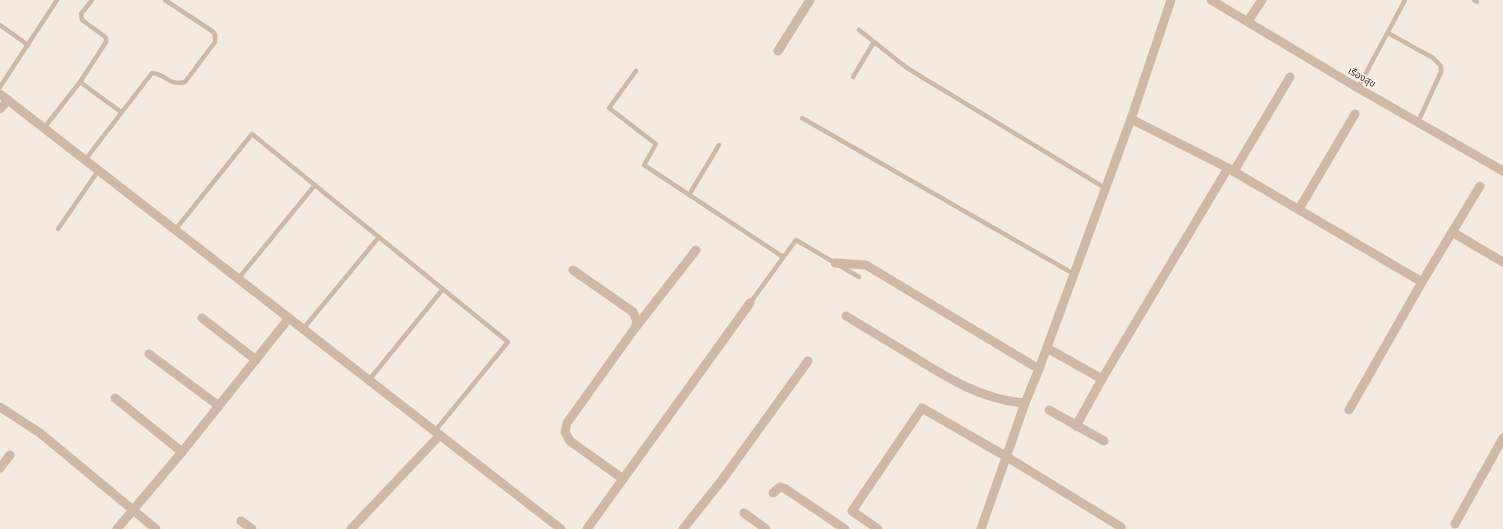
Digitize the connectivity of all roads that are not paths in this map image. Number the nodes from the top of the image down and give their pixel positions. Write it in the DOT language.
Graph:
graph roads {
  1 [pos="57,0"];
  2 [pos="92,0"];
  3 [pos="165,0"];
  4 [pos="810,0"];
  5 [pos="1171,0"];
  6 [pos="1211,0"];
  7 [pos="1262,0"];
  8 [pos="1405,0"];
  9 [pos="1248,22"];
  10 [pos="0,26"];
  11 [pos="859,30"];
  12 [pos="1388,33"];
  13 [pos="874,42"];
  14 [pos="28,45"];
  15 [pos="778,51"];
  16 [pos="636,71"];
  17 [pos="1290,77"];
  18 [pos="853,78"];
  19 [pos="80,82"];
  20 [pos="0,87"];
  21 [pos="1358,88"];
  22 [pos="0,94"];
  23 [pos="8,100"];
  24 [pos="0,109"];
  25 [pos="121,112"];
  26 [pos="1355,114"];
  27 [pos="802,118"];
  28 [pos="1131,119"];
  29 [pos="1418,122"];
  30 [pos="44,128"];
  31 [pos="718,145"];
  32 [pos="85,160"];
  33 [pos="1231,169"];
  34 [pos="98,171"];
  35 [pos="1503,171"];
  36 [pos="315,186"];
  37 [pos="1480,186"];
  38 [pos="1105,188"];
  39 [pos="689,195"];
  40 [pos="1299,209"];
  41 [pos="58,229"];
  42 [pos="175,230"];
  43 [pos="1452,232"];
  44 [pos="379,237"];
  45 [pos="696,250"];
  46 [pos="783,257"];
  47 [pos="1503,262"];
  48 [pos="835,263"];
  49 [pos="574,270"];
  50 [pos="1074,274"];
  51 [pos="859,277"];
  52 [pos="238,279"];
  53 [pos="1422,282"];
  54 [pos="443,290"];
  55 [pos="750,303"];
  56 [pos="846,316"];
  57 [pos="202,318"];
  58 [pos="289,318"];
  59 [pos="635,328"];
  60 [pos="303,329"];
  61 [pos="1047,348"];
  62 [pos="149,354"];
  63 [pos="256,360"];
  64 [pos="808,361"];
  65 [pos="1039,369"];
  66 [pos="1102,379"];
  67 [pos="368,380"];
  68 [pos="115,398"];
  69 [pos="1025,403"];
  70 [pos="219,406"];
  71 [pos="0,407"];
  72 [pos="1049,410"];
  73 [pos="1349,410"];
  74 [pos="1076,426"];
  75 [pos="438,433"];
  76 [pos="1503,438"];
  77 [pos="1104,441"];
  78 [pos="182,452"];
  79 [pos="10,455"];
  80 [pos="1007,457"];
  81 [pos="0,468"];
  82 [pos="623,479"];
  83 [pos="773,493"];
  84 [pos="132,511"];
  85 [pos="744,513"];
  86 [pos="241,520"];
  87 [pos="1455,524"];
  88 [pos="1121,527"];
  89 [pos="117,529"];
  90 [pos="156,529"];
  91 [pos="252,529"];
  92 [pos="351,529"];
  93 [pos="561,529"];
  94 [pos="587,529"];
  95 [pos="684,529"];
  96 [pos="766,529"];
  97 [pos="844,529"];
  98 [pos="878,529"];
  99 [pos="981,529"];
  1 -- 14 [label="lane"];
  2 -- 19 [label="lane"];
  3 -- 25 [label="lane"];
  4 -- 15 [label="street"];
  5 -- 28 [label="street"];
  6 -- 9 [label="street, เรืองสุข"];
  7 -- 9 [label="street"];
  8 -- 12 [label="lane"];
  9 -- 21 [label="street, เรืองสุข"];
  10 -- 14 [label="lane"];
  11 -- 13 [label="lane"];
  12 -- 21 [label="lane"];
  12 -- 29 [label="lane"];
  13 -- 18 [label="lane"];
  13 -- 38 [label="lane"];
  14 -- 20 [label="lane"];
  16 -- 39 [label="lane"];
  17 -- 33 [label="street"];
  19 -- 25 [label="lane"];
  19 -- 30 [label="lane"];
  21 -- 29 [label="street, เรืองสุข"];
  22 -- 23 [label="street"];
  23 -- 24 [label="street"];
  23 -- 30 [label="street"];
  25 -- 32 [label="lane"];
  26 -- 40 [label="street"];
  27 -- 50 [label="lane"];
  28 -- 33 [label="street"];
  28 -- 38 [label="street"];
  29 -- 35 [label="street, เรืองสุข"];
  30 -- 32 [label="street"];
  31 -- 39 [label="lane"];
  32 -- 34 [label="street"];
  33 -- 40 [label="street"];
  33 -- 66 [label="street"];
  34 -- 41 [label="lane"];
  34 -- 42 [label="street"];
  36 -- 42 [label="lane"];
  36 -- 44 [label="lane"];
  36 -- 52 [label="lane"];
  37 -- 43 [label="street"];
  38 -- 50 [label="street"];
  39 -- 46 [label="lane"];
  40 -- 53 [label="street"];
  42 -- 52 [label="street"];
  43 -- 47 [label="street"];
  43 -- 53 [label="street"];
  44 -- 54 [label="lane"];
  44 -- 60 [label="lane"];
  45 -- 59 [label="street"];
  46 -- 48 [label="lane"];
  46 -- 55 [label="lane"];
  48 -- 51 [label="lane"];
  48 -- 65 [label="street"];
  49 -- 59 [label="street"];
  50 -- 61 [label="street"];
  52 -- 58 [label="street"];
  53 -- 73 [label="street"];
  54 -- 67 [label="lane"];
  54 -- 75 [label="lane"];
  55 -- 82 [label="street"];
  56 -- 69 [label="street"];
  57 -- 63 [label="street"];
  58 -- 60 [label="street"];
  58 -- 63 [label="street"];
  59 -- 82 [label="street"];
  60 -- 67 [label="street"];
  61 -- 65 [label="street"];
  61 -- 66 [label="street"];
  62 -- 70 [label="street"];
  63 -- 70 [label="street"];
  64 -- 95 [label="street"];
  65 -- 69 [label="street"];
  66 -- 74 [label="street"];
  67 -- 75 [label="street"];
  68 -- 78 [label="street"];
  69 -- 80 [label="street"];
  70 -- 78 [label="street"];
  71 -- 84 [label="street"];
  72 -- 74 [label="street"];
  74 -- 77 [label="street"];
  75 -- 92 [label="street"];
  75 -- 93 [label="street"];
  76 -- 87 [label="street"];
  78 -- 84 [label="street"];
  79 -- 81 [label="street"];
  80 -- 88 [label="street"];
  80 -- 98 [label="street"];
  80 -- 99 [label="street"];
  82 -- 94 [label="street"];
  83 -- 97 [label="street"];
  84 -- 89 [label="street"];
  84 -- 90 [label="street"];
  85 -- 96 [label="street"];
  86 -- 91 [label="street"];
}
